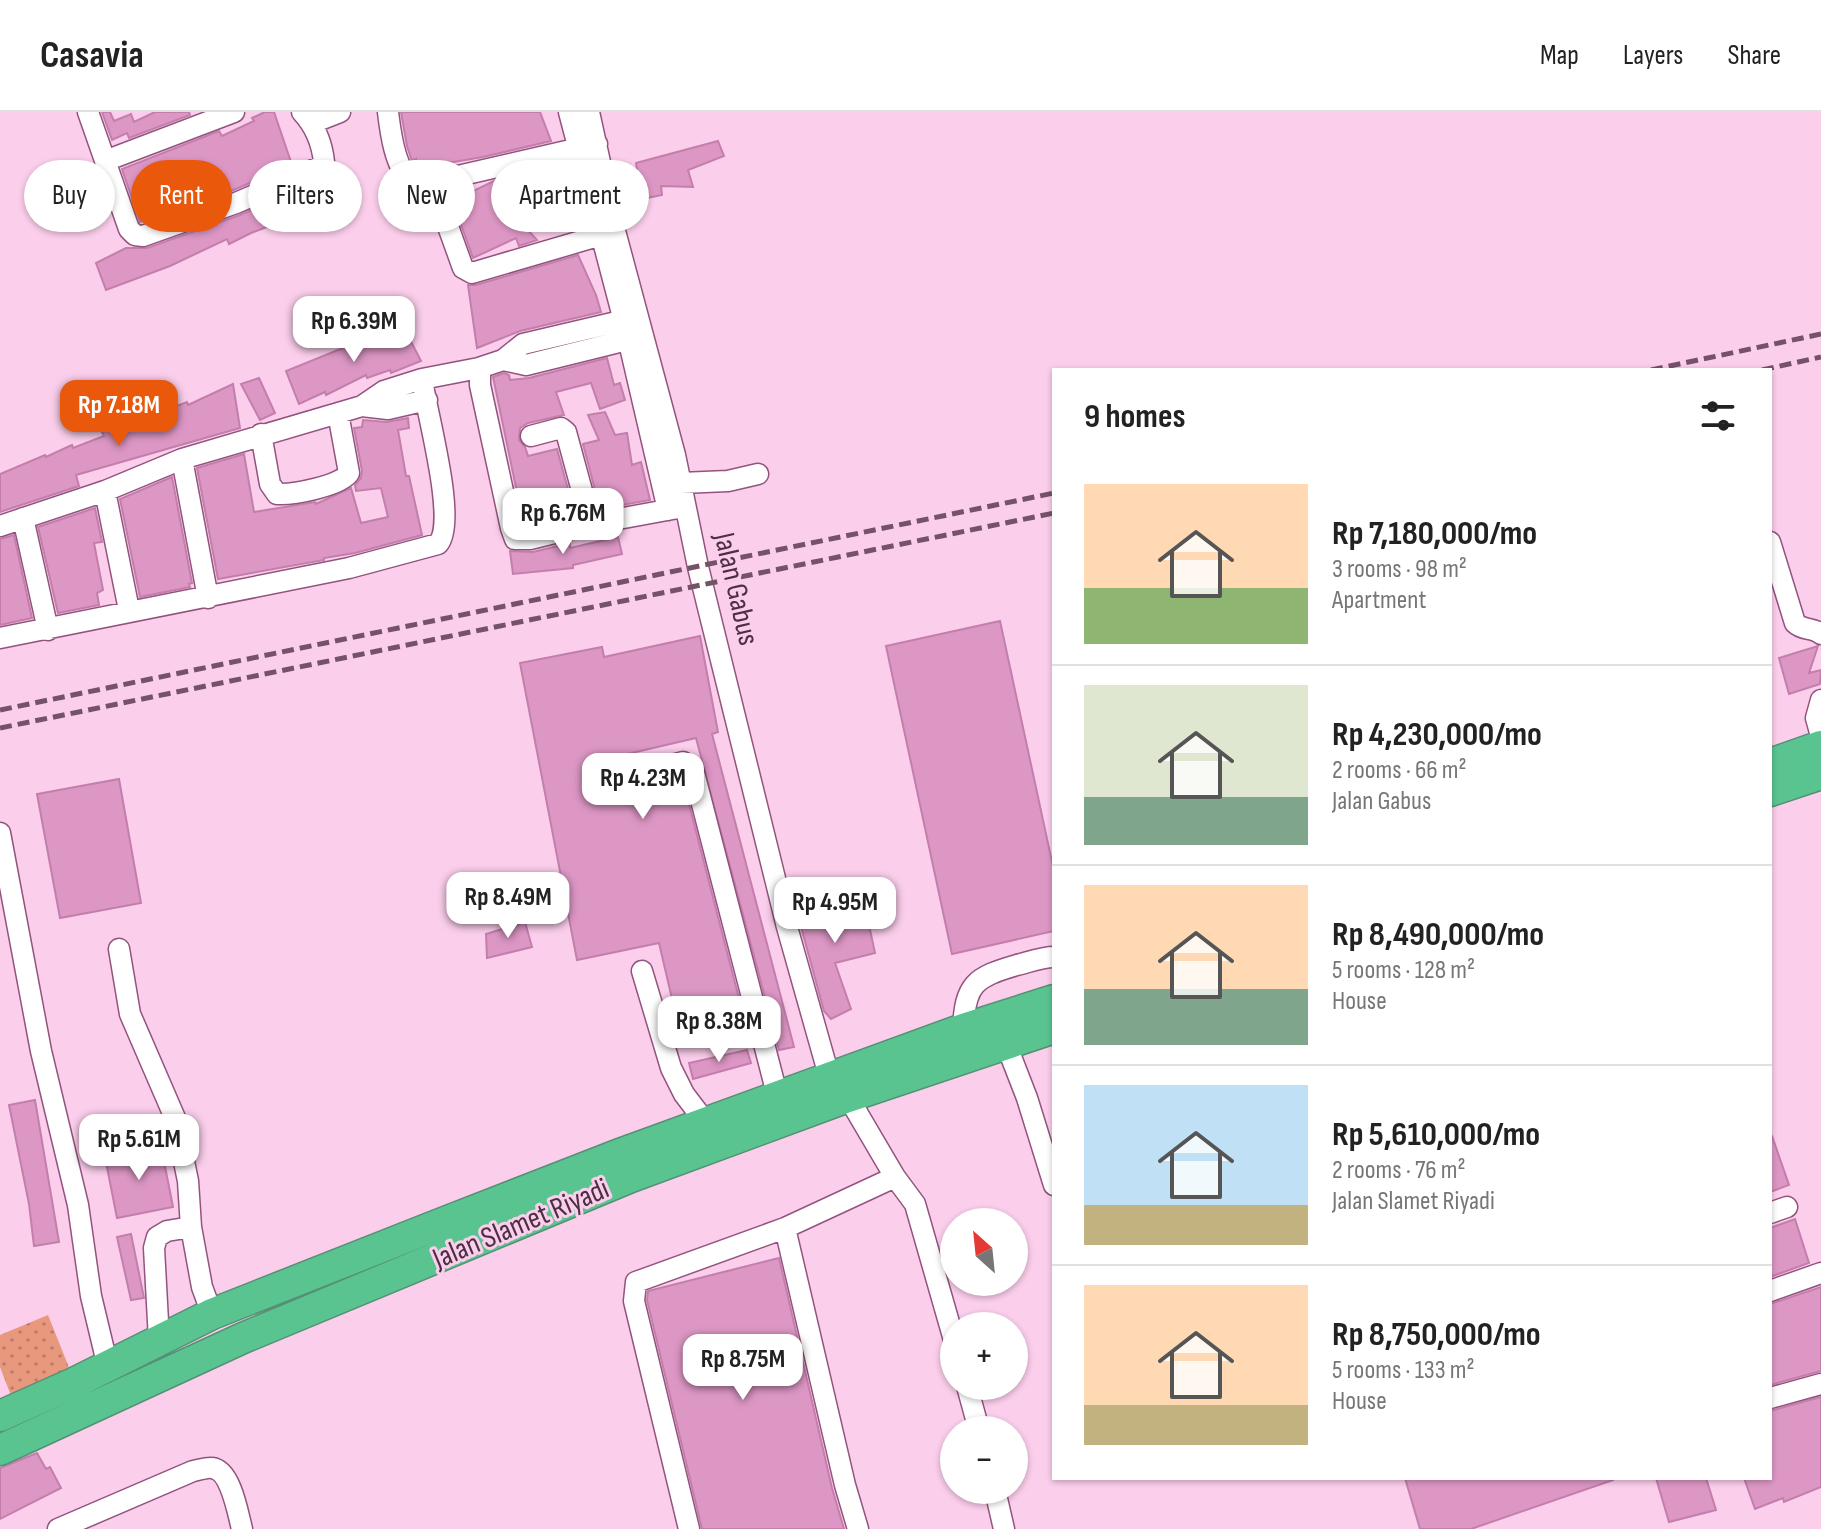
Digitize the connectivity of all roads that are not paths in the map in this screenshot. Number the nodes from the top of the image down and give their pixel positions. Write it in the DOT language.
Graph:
graph roads {
  1 [pos="88,112"];
  2 [pos="234,112"];
  3 [pos="388,112"];
  4 [pos="569,112"];
  5 [pos="589,112"];
  6 [pos="320,116"];
  7 [pos="588,147"];
  8 [pos="105,160"];
  9 [pos="108,160"];
  10 [pos="399,160"];
  11 [pos="475,172"];
  12 [pos="115,189"];
  13 [pos="450,232"];
  14 [pos="608,233"];
  15 [pos="633,328"];
  16 [pos="480,368"];
  17 [pos="422,379"];
  18 [pos="427,400"];
  19 [pos="362,406"];
  20 [pos="338,413"];
  21 [pos="261,434"];
  22 [pos="531,436"];
  23 [pos="182,459"];
  24 [pos="758,474"];
  25 [pos="681,483"];
  26 [pos="105,491"];
  27 [pos="677,508"];
  28 [pos="23,518"];
  29 [pos="591,524"];
  30 [pos="0,526"];
  31 [pos="1772,548"];
  32 [pos="208,598"];
  33 [pos="129,610"];
  34 [pos="48,630"];
  35 [pos="1821,634"];
  36 [pos="0,638"];
  37 [pos="1821,700"];
  38 [pos="1821,736"];
  39 [pos="1821,746"];
  40 [pos="1772,763"];
  41 [pos="1821,774"];
  42 [pos="634,775"];
  43 [pos="1772,790"];
  44 [pos="0,833"];
  45 [pos="119,949"];
  46 [pos="1052,957"];
  47 [pos="642,971"];
  48 [pos="1052,1001"];
  49 [pos="963,1029"];
  50 [pos="1052,1029"];
  51 [pos="1006,1044"];
  52 [pos="838,1093"];
  53 [pos="778,1098"];
  54 [pos="706,1123"];
  55 [pos="626,1166"];
  56 [pos="895,1177"];
  57 [pos="1052,1179"];
  58 [pos="579,1184"];
  59 [pos="191,1227"];
  60 [pos="785,1228"];
  61 [pos="1821,1273"];
  62 [pos="1772,1290"];
  63 [pos="946,1312"];
  64 [pos="212,1314"];
  65 [pos="159,1340"];
  66 [pos="108,1367"];
  67 [pos="1821,1384"];
  68 [pos="1772,1397"];
  69 [pos="0,1416"];
  70 [pos="0,1450"];
  71 [pos="998,1504"];
  72 [pos="58,1529"];
  73 [pos="242,1529"];
  74 [pos="689,1529"];
  75 [pos="858,1529"];
  76 [pos="1004,1529"];
  1 -- 8 [label="street"];
  2 -- 9 [label="street"];
  3 -- 10 [label="street"];
  4 -- 7 [label="street"];
  5 -- 7 [label="street"];
  6 -- 12 [label="street"];
  7 -- 11 [label="street"];
  7 -- 14 [label="street"];
  13 -- 14 [label="street"];
  14 -- 15 [label="street"];
  15 -- 16 [label="street"];
  15 -- 25 [label="street, Jalan Gabus"];
  15 -- 27 [label="street"];
  16 -- 17 [label="street"];
  16 -- 29 [label="street"];
  17 -- 18 [label="street"];
  17 -- 19 [label="street"];
  18 -- 19 [label="street"];
  18 -- 32 [label="street"];
  19 -- 20 [label="street"];
  20 -- 21 [label="street"];
  20 -- 21 [label="street"];
  21 -- 23 [label="street"];
  22 -- 29 [label="street"];
  23 -- 26 [label="street"];
  23 -- 32 [label="street"];
  24 -- 25 [label="street"];
  25 -- 27 [label="street, Jalan Gabus"];
  26 -- 28 [label="street"];
  26 -- 33 [label="street"];
  27 -- 29 [label="street"];
  27 -- 52 [label="street, Jalan Gabus"];
  28 -- 30 [label="street"];
  28 -- 34 [label="street"];
  31 -- 35 [label="street"];
  32 -- 33 [label="street"];
  33 -- 34 [label="street"];
  34 -- 36 [label="street"];
  37 -- 38 [label="street"];
  39 -- 40 [label="highway"];
  41 -- 43 [label="highway"];
  42 -- 53 [label="street"];
  44 -- 66 [label="street"];
  45 -- 59 [label="street"];
  46 -- 49 [label="street"];
  47 -- 54 [label="street"];
  48 -- 49 [label="highway, Jalan Slamet Riyadi"];
  49 -- 52 [label="highway, Jalan Slamet Riyadi"];
  50 -- 51 [label="highway, Jalan Slamet Riyadi"];
  51 -- 52 [label="highway, Jalan Slamet Riyadi"];
  51 -- 57 [label="street"];
  52 -- 53 [label="highway, Jalan Slamet Riyadi"];
  52 -- 55 [label="highway, Jalan Slamet Riyadi"];
  52 -- 56 [label="street, Jalan Gabus"];
  53 -- 54 [label="highway, Jalan Slamet Riyadi"];
  54 -- 55 [label="highway, Jalan Slamet Riyadi"];
  55 -- 58 [label="highway, Jalan Slamet Riyadi"];
  56 -- 60 [label="street"];
  56 -- 63 [label="street, Jalan Gabus"];
  58 -- 64 [label="highway, Jalan Slamet Riyadi"];
  58 -- 70 [label="highway, Jalan Slamet Riyadi"];
  59 -- 64 [label="street"];
  59 -- 65 [label="street"];
  60 -- 74 [label="street"];
  60 -- 75 [label="street"];
  61 -- 62 [label="street"];
  64 -- 65 [label="highway, Jalan Slamet Riyadi"];
  65 -- 66 [label="highway, Jalan Slamet Riyadi"];
  66 -- 69 [label="highway, Jalan Slamet Riyadi"];
  67 -- 68 [label="street"];
  71 -- 76 [label="street"];
  72 -- 73 [label="street"];
}
